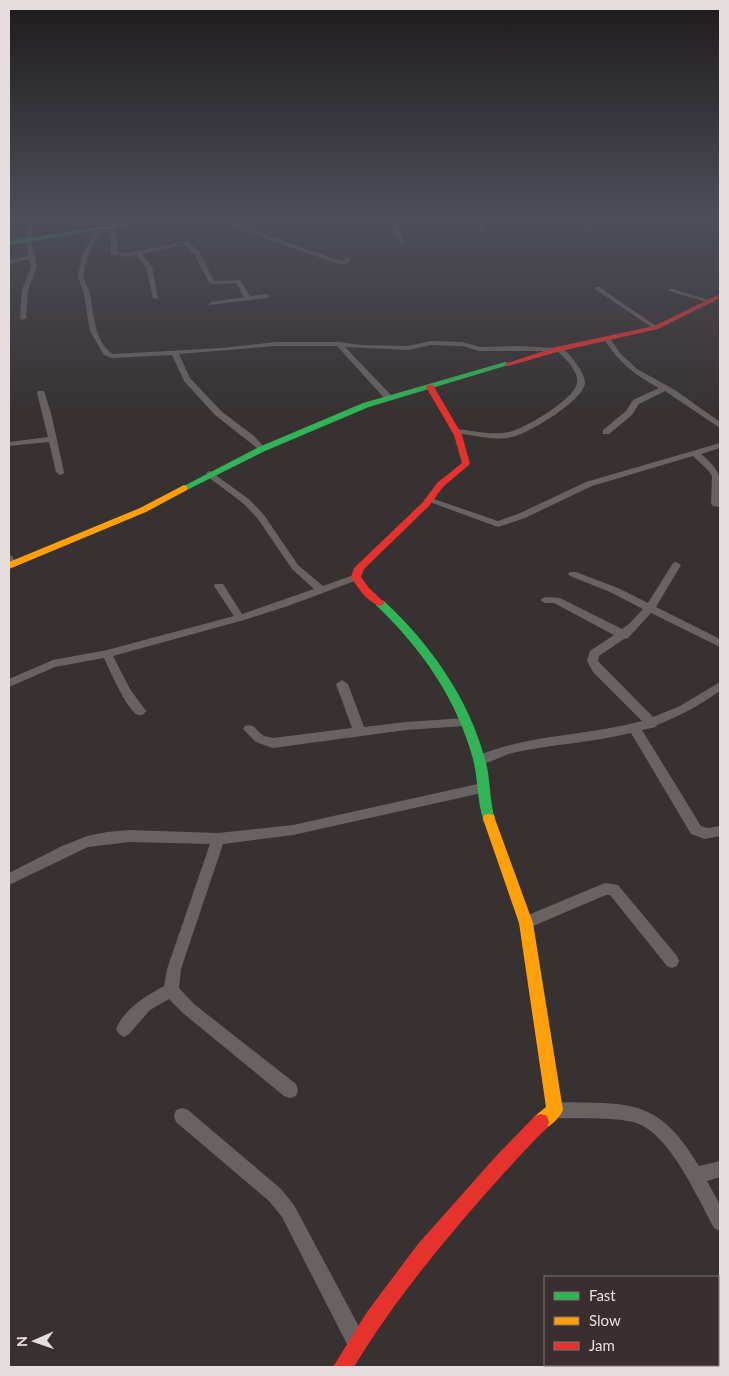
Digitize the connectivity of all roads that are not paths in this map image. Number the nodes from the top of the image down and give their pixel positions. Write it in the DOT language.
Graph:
graph roads {
  1 [pos="27,284"];
  2 [pos="84,284"];
  3 [pos="152,284"];
  4 [pos="240,284"];
  5 [pos="597,288"];
  6 [pos="671,290"];
  7 [pos="267,296"];
  8 [pos="155,298"];
  9 [pos="248,298"];
  10 [pos="716,299"];
  11 [pos="211,304"];
  12 [pos="23,318"];
  13 [pos="656,328"];
  14 [pos="608,339"];
  15 [pos="339,344"];
  16 [pos="557,350"];
  17 [pos="175,354"];
  18 [pos="430,387"];
  19 [pos="665,388"];
  20 [pos="41,393"];
  21 [pos="390,398"];
  22 [pos="720,426"];
  23 [pos="455,431"];
  24 [pos="606,432"];
  25 [pos="51,439"];
  26 [pos="9,444"];
  27 [pos="720,445"];
  28 [pos="262,449"];
  29 [pos="696,454"];
  30 [pos="60,472"];
  31 [pos="210,474"];
  32 [pos="428,500"];
  33 [pos="720,504"];
  34 [pos="10,563"];
  35 [pos="676,565"];
  36 [pos="573,574"];
  37 [pos="356,577"];
  38 [pos="220,586"];
  39 [pos="322,590"];
  40 [pos="545,600"];
  41 [pos="651,607"];
  42 [pos="240,618"];
  43 [pos="624,635"];
  44 [pos="720,643"];
  45 [pos="107,654"];
  46 [pos="9,683"];
  47 [pos="342,684"];
  48 [pos="720,686"];
  49 [pos="140,711"];
  50 [pos="465,722"];
  51 [pos="652,724"];
  52 [pos="249,729"];
  53 [pos="635,729"];
  54 [pos="360,733"];
  55 [pos="479,760"];
  56 [pos="482,788"];
  57 [pos="720,831"];
  58 [pos="218,839"];
  59 [pos="9,879"];
  60 [pos="526,923"];
  61 [pos="672,961"];
  62 [pos="171,990"];
  63 [pos="124,1030"];
  64 [pos="290,1090"];
  65 [pos="555,1110"];
  66 [pos="182,1116"];
  67 [pos="720,1170"];
  68 [pos="694,1176"];
  69 [pos="720,1222"];
  70 [pos="357,1343"];
  71 [pos="343,1367"];
  1 -- 12 [label="street"];
  2 -- 17 [label="street"];
  3 -- 8 [label="street"];
  4 -- 9 [label="street"];
  5 -- 13 [label="street"];
  6 -- 10 [label="street"];
  7 -- 9 [label="street"];
  9 -- 11 [label="street"];
  10 -- 13 [label="street"];
  13 -- 14 [label="street"];
  14 -- 16 [label="street"];
  14 -- 19 [label="street"];
  15 -- 16 [label="street"];
  15 -- 17 [label="street"];
  15 -- 21 [label="street"];
  16 -- 18 [label="street"];
  16 -- 23 [label="street"];
  17 -- 28 [label="street"];
  18 -- 21 [label="street"];
  18 -- 23 [label="street"];
  19 -- 22 [label="street"];
  19 -- 24 [label="street"];
  20 -- 25 [label="street"];
  21 -- 28 [label="street"];
  23 -- 32 [label="street"];
  25 -- 26 [label="street"];
  25 -- 30 [label="street"];
  27 -- 29 [label="street"];
  28 -- 31 [label="street"];
  29 -- 32 [label="street"];
  29 -- 33 [label="street"];
  31 -- 34 [label="street"];
  31 -- 39 [label="street"];
  32 -- 37 [label="street"];
  35 -- 41 [label="street"];
  36 -- 41 [label="street"];
  37 -- 39 [label="street"];
  37 -- 50 [label="street"];
  38 -- 42 [label="street"];
  39 -- 42 [label="street"];
  40 -- 43 [label="street"];
  41 -- 43 [label="street"];
  41 -- 44 [label="street"];
  42 -- 45 [label="street"];
  43 -- 51 [label="street"];
  45 -- 46 [label="street"];
  45 -- 49 [label="street"];
  47 -- 54 [label="street"];
  48 -- 51 [label="street"];
  50 -- 54 [label="street"];
  50 -- 55 [label="street"];
  51 -- 53 [label="street"];
  52 -- 54 [label="street"];
  53 -- 55 [label="street"];
  53 -- 57 [label="street"];
  55 -- 56 [label="street"];
  56 -- 58 [label="street"];
  56 -- 60 [label="street"];
  58 -- 59 [label="street"];
  58 -- 62 [label="street"];
  60 -- 61 [label="street"];
  60 -- 65 [label="street"];
  62 -- 63 [label="street"];
  62 -- 64 [label="street"];
  65 -- 68 [label="street"];
  65 -- 70 [label="street"];
  66 -- 70 [label="street"];
  67 -- 68 [label="street"];
  68 -- 69 [label="street"];
  70 -- 71 [label="street"];
}
